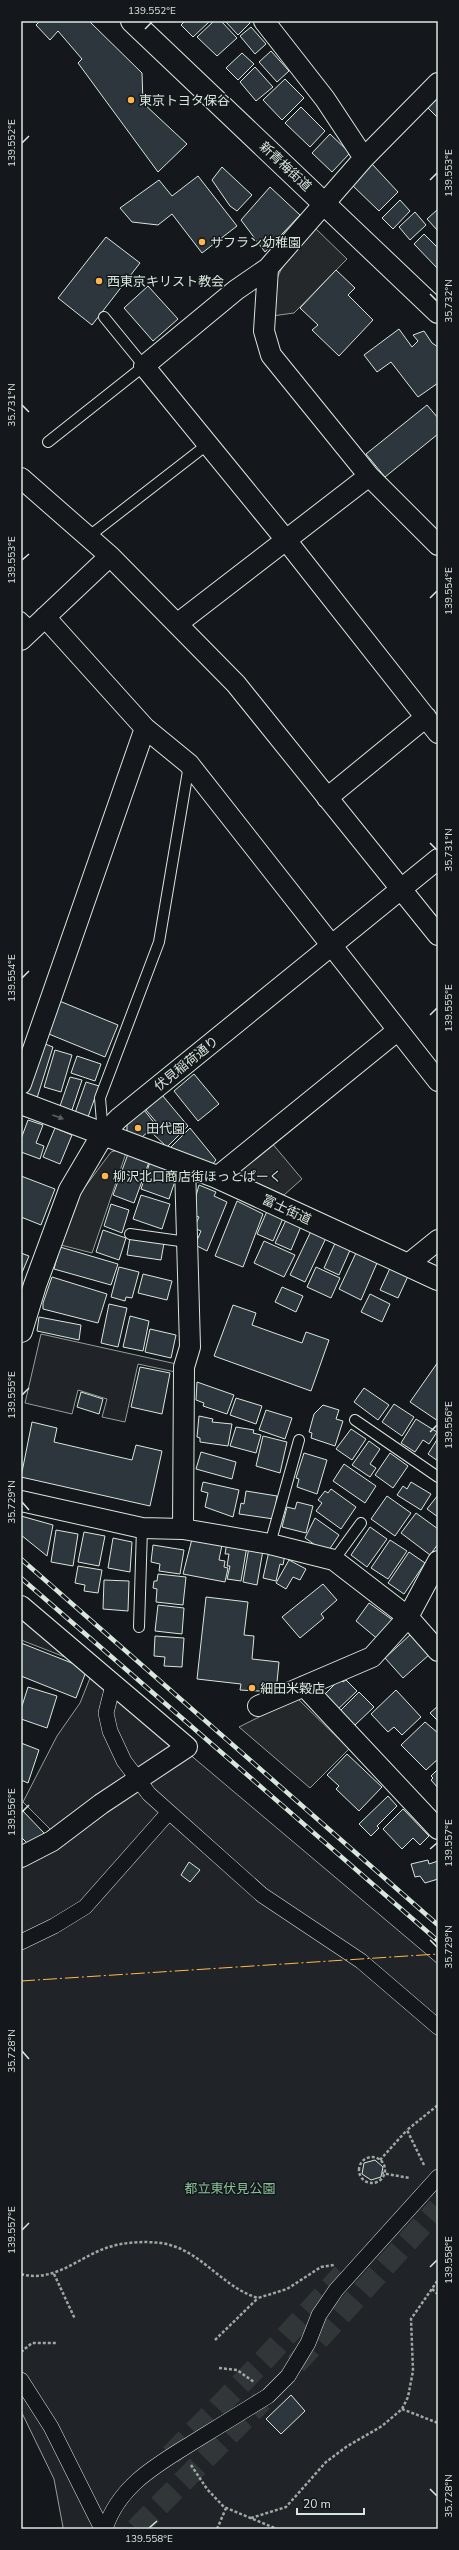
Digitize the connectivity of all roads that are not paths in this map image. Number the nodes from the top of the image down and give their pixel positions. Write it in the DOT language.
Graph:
graph roads {
  1 [pos="132,21"];
  2 [pos="264,21"];
  3 [pos="438,83"];
  4 [pos="364,158"];
  5 [pos="325,203"];
  6 [pos="268,268"];
  7 [pos="438,312"];
  8 [pos="104,317"];
  9 [pos="144,366"];
  10 [pos="48,442"];
  11 [pos="208,444"];
  12 [pos="369,476"];
  13 [pos="21,478"];
  14 [pos="88,537"];
  15 [pos="286,540"];
  16 [pos="438,545"];
  17 [pos="110,556"];
  18 [pos="177,624"];
  19 [pos="30,626"];
  20 [pos="426,717"];
  21 [pos="145,728"];
  22 [pos="438,733"];
  23 [pos="189,764"];
  24 [pos="327,798"];
  25 [pos="438,859"];
  26 [pos="402,888"];
  27 [pos="438,935"];
  28 [pos="331,946"];
  29 [pos="397,1032"];
  30 [pos="438,1081"];
  31 [pos="21,1084"];
  32 [pos="21,1103"];
  33 [pos="104,1134"];
  34 [pos="185,1165"];
  35 [pos="217,1177"];
  36 [pos="130,1234"];
  37 [pos="438,1240"];
  38 [pos="187,1242"];
  39 [pos="407,1265"];
  40 [pos="438,1279"];
  41 [pos="21,1331"];
  42 [pos="355,1420"];
  43 [pos="298,1440"];
  44 [pos="438,1477"];
  45 [pos="21,1501"];
  46 [pos="361,1523"];
  47 [pos="142,1528"];
  48 [pos="183,1529"];
  49 [pos="270,1544"];
  50 [pos="334,1560"];
  51 [pos="438,1561"];
  52 [pos="21,1606"];
  53 [pos="408,1618"];
  54 [pos="139,1627"];
  55 [pos="438,1651"];
  56 [pos="113,1684"];
  57 [pos="304,1686"];
  58 [pos="258,1706"];
  59 [pos="138,1780"];
  60 [pos="169,1812"];
  61 [pos="438,1828"];
  62 [pos="21,1857"];
  63 [pos="21,1942"];
  64 [pos="438,2027"];
  65 [pos="434,2182"];
  66 [pos="21,2380"];
  67 [pos="102,2529"];
  68 [pos="105,2529"];
  1 -- 5 [label="main road, 新青梅街道"];
  2 -- 4 [label="street"];
  3 -- 4 [label="street"];
  4 -- 5 [label="street"];
  5 -- 6 [label="street"];
  5 -- 7 [label="main road, 新青梅街道"];
  6 -- 9 [label="street"];
  6 -- 12 [label="street"];
  8 -- 9 [label="lane"];
  9 -- 10 [label="lane"];
  9 -- 11 [label="street"];
  11 -- 14 [label="lane"];
  11 -- 15 [label="street"];
  12 -- 15 [label="street"];
  12 -- 16 [label="street"];
  13 -- 14 [label="street"];
  14 -- 17 [label="street"];
  15 -- 18 [label="street"];
  15 -- 20 [label="street"];
  17 -- 18 [label="street"];
  17 -- 19 [label="street"];
  18 -- 24 [label="street"];
  19 -- 21 [label="street"];
  20 -- 22 [label="street"];
  20 -- 24 [label="street"];
  21 -- 23 [label="street"];
  21 -- 31 [label="street"];
  23 -- 28 [label="street"];
  23 -- 33 [label="lane"];
  24 -- 26 [label="street"];
  25 -- 26 [label="street, 伏見稲荷通り"];
  26 -- 27 [label="street"];
  26 -- 28 [label="street, 伏見稲荷通り"];
  28 -- 29 [label="street"];
  28 -- 33 [label="street, 伏見稲荷通り"];
  29 -- 30 [label="street"];
  29 -- 35 [label="street"];
  32 -- 33 [label="main road, 富士街道, one-way"];
  33 -- 34 [label="main road, 富士街道"];
  33 -- 41 [label="main road, 伏見稲荷通り"];
  34 -- 35 [label="main road, 富士街道"];
  34 -- 38 [label="street"];
  35 -- 39 [label="main road, 富士街道"];
  36 -- 38 [label="lane"];
  37 -- 39 [label="street"];
  38 -- 48 [label="street"];
  39 -- 40 [label="main road, 富士街道"];
  42 -- 44 [label="lane"];
  43 -- 49 [label="lane"];
  45 -- 47 [label="street"];
  46 -- 50 [label="lane"];
  47 -- 48 [label="street"];
  47 -- 54 [label="lane"];
  48 -- 49 [label="street"];
  49 -- 50 [label="street"];
  50 -- 53 [label="street"];
  51 -- 53 [label="street"];
  52 -- 56 [label="street"];
  53 -- 55 [label="street"];
  53 -- 57 [label="street"];
  56 -- 59 [label="street"];
  56 -- 59 [label="street"];
  57 -- 58 [label="street"];
  57 -- 61 [label="street"];
  59 -- 60 [label="street"];
  59 -- 62 [label="street"];
  60 -- 63 [label="street"];
  60 -- 64 [label="street"];
  65 -- 68 [label="street"];
  66 -- 67 [label="street"];
}
